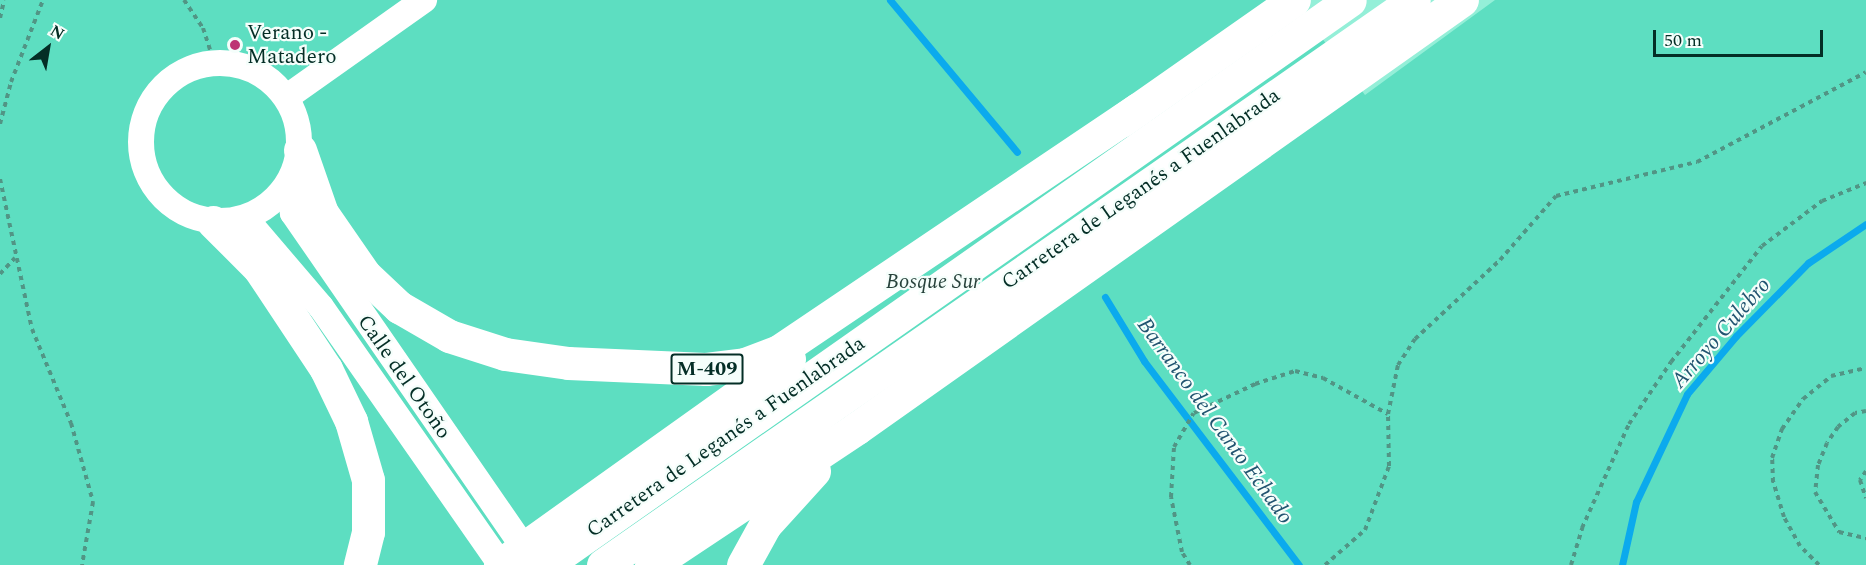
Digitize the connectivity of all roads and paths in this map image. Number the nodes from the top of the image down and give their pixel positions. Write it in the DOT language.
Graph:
graph roads {
  1 [pos="4,0"];
  2 [pos="43,0"];
  3 [pos="184,0"];
  4 [pos="424,0"];
  5 [pos="1294,0"];
  6 [pos="1350,0"];
  7 [pos="1414,0"];
  8 [pos="1462,0"];
  9 [pos="0,18"];
  10 [pos="214,62"];
  11 [pos="1866,72"];
  12 [pos="287,97"];
  13 [pos="1139,108"];
  14 [pos="0,124"];
  15 [pos="300,150"];
  16 [pos="0,179"];
  17 [pos="290,181"];
  18 [pos="1866,183"];
  19 [pos="229,220"];
  20 [pos="15,258"];
  21 [pos="0,274"];
  22 [pos="1866,368"];
  23 [pos="1866,411"];
  24 [pos="1388,414"];
  25 [pos="857,428"];
  26 [pos="1866,471"];
  27 [pos="1866,498"];
  28 [pos="582,523"];
  29 [pos="1866,538"];
  30 [pos="606,563"];
  31 [pos="1326,564"];
  32 [pos="82,565"];
  33 [pos="360,565"];
  34 [pos="500,565"];
  35 [pos="536,565"];
  36 [pos="545,565"];
  37 [pos="651,565"];
  38 [pos="743,565"];
  39 [pos="1190,565"];
  40 [pos="1571,565"];
  41 [pos="1819,565"];
  1 -- 9 [label="path"];
  2 -- 14 [label="path"];
  3 -- 10 [label="path"];
  4 -- 12 [label="street"];
  5 -- 13 [label="highway, M-409"];
  6 -- 28 [label="highway, Carretera de Leganés a Fuenlabrada / M-409"];
  7 -- 30 [label="highway, Carretera de Leganés a Fuenlabrada"];
  8 -- 25 [label="highway"];
  10 -- 12 [label="street"];
  10 -- 19 [label="street"];
  11 -- 24 [label="path"];
  12 -- 15 [label="street"];
  13 -- 15 [label="highway, M-409"];
  13 -- 28 [label="highway, M-409"];
  15 -- 17 [label="street"];
  16 -- 20 [label="path"];
  17 -- 19 [label="street"];
  17 -- 35 [label="street, Calle del Otoño"];
  18 -- 40 [label="path"];
  19 -- 33 [label="highway"];
  19 -- 34 [label="street, Calle del Otoño"];
  20 -- 21 [label="path"];
  20 -- 32 [label="path"];
  22 -- 41 [label="path"];
  23 -- 29 [label="path"];
  24 -- 31 [label="path"];
  24 -- 39 [label="path"];
  25 -- 37 [label="highway"];
  25 -- 38 [label="highway"];
  26 -- 27 [label="path"];
  28 -- 34 [label="highway, M-409"];
  28 -- 36 [label="highway, Carretera de Leganés a Fuenlabrada / M-409"];
}
